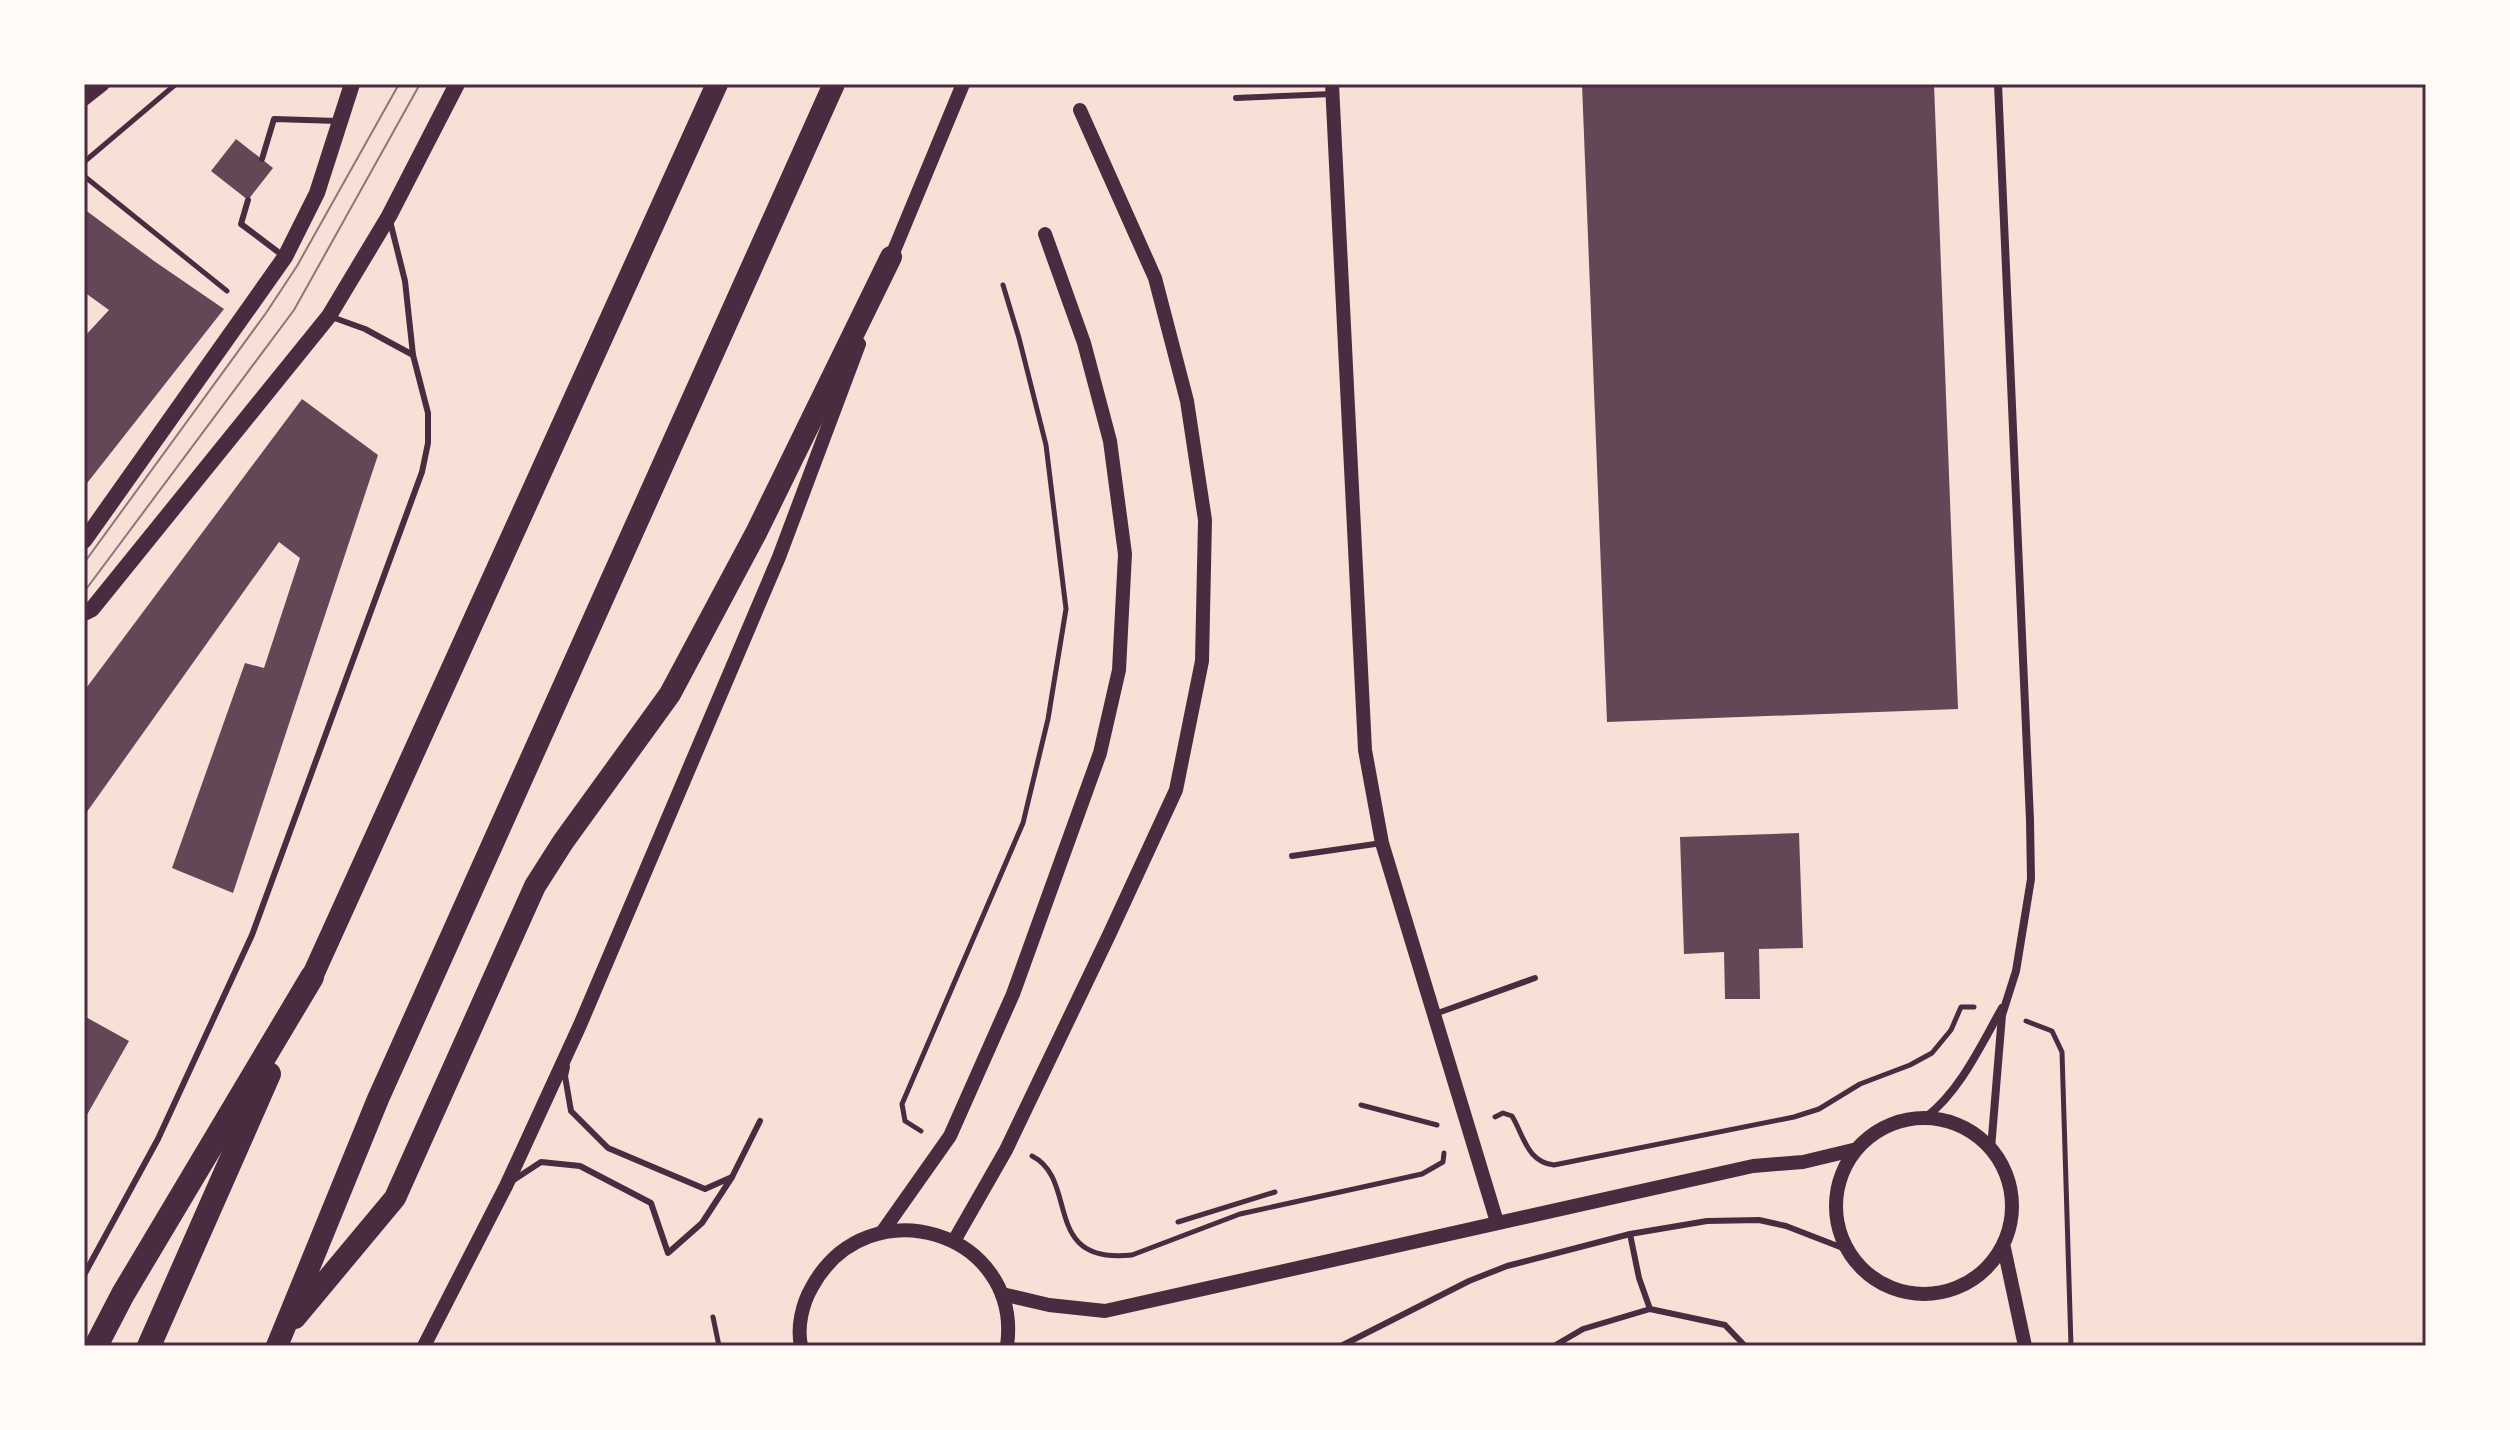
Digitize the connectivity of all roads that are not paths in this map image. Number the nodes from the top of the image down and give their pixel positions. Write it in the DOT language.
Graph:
graph roads {
  1 [pos="103,84"];
  2 [pos="352,84"];
  3 [pos="457,84"];
  4 [pos="717,84"];
  5 [pos="834,84"];
  6 [pos="963,84"];
  7 [pos="1998,84"];
  8 [pos="1332,89"];
  9 [pos="1236,98"];
  10 [pos="84,99"];
  11 [pos="1080,110"];
  12 [pos="341,121"];
  13 [pos="262,159"];
  14 [pos="248,200"];
  15 [pos="389,216"];
  16 [pos="1045,234"];
  17 [pos="285,257"];
  18 [pos="891,257"];
  19 [pos="329,316"];
  20 [pos="413,355"];
  21 [pos="84,541"];
  22 [pos="84,613"];
  23 [pos="1382,843"];
  24 [pos="1292,856"];
  25 [pos="312,977"];
  26 [pos="1535,978"];
  27 [pos="2004,1004"];
  28 [pos="1435,1014"];
  29 [pos="580,1025"];
  30 [pos="1926,1117"];
  31 [pos="760,1121"];
  32 [pos="1991,1149"];
  33 [pos="1853,1150"];
  34 [pos="732,1177"];
  35 [pos="506,1186"];
  36 [pos="1497,1222"];
  37 [pos="883,1231"];
  38 [pos="1630,1234"];
  39 [pos="954,1241"];
  40 [pos="2004,1248"];
  41 [pos="1848,1250"];
  42 [pos="84,1275"];
  43 [pos="1002,1294"];
  44 [pos="1650,1309"];
  45 [pos="279,1340"];
  46 [pos="96,1346"];
  47 [pos="149,1346"];
  48 [pos="424,1346"];
  49 [pos="801,1346"];
  50 [pos="1007,1346"];
  51 [pos="1341,1346"];
  52 [pos="1554,1346"];
  53 [pos="1745,1346"];
  54 [pos="2025,1346"];
  1 -- 10 [label="street"];
  2 -- 12 [label="main road"];
  3 -- 15 [label="main road"];
  4 -- 25 [label="highway"];
  5 -- 45 [label="highway"];
  6 -- 18 [label="street"];
  7 -- 27 [label="street"];
  8 -- 9 [label="lane"];
  8 -- 23 [label="street"];
  11 -- 39 [label="street"];
  12 -- 13 [label="lane"];
  12 -- 17 [label="main road"];
  14 -- 17 [label="lane"];
  15 -- 19 [label="main road"];
  15 -- 20 [label="lane"];
  16 -- 37 [label="street"];
  17 -- 21 [label="main road"];
  18 -- 29 [label="street"];
  18 -- 45 [label="highway"];
  19 -- 20 [label="lane"];
  19 -- 22 [label="main road"];
  20 -- 42 [label="lane"];
  23 -- 24 [label="lane"];
  23 -- 28 [label="street"];
  25 -- 46 [label="highway"];
  25 -- 47 [label="highway"];
  26 -- 28 [label="lane"];
  27 -- 30 [label="street"];
  27 -- 32 [label="street"];
  28 -- 36 [label="street"];
  29 -- 34 [label="lane"];
  29 -- 35 [label="street"];
  30 -- 32 [label="street"];
  30 -- 33 [label="street"];
  31 -- 34 [label="lane"];
  32 -- 40 [label="street"];
  33 -- 36 [label="street"];
  33 -- 41 [label="street"];
  34 -- 35 [label="lane"];
  35 -- 48 [label="street"];
  36 -- 43 [label="street"];
  37 -- 39 [label="street"];
  37 -- 49 [label="street"];
  38 -- 41 [label="lane"];
  38 -- 44 [label="lane"];
  38 -- 51 [label="lane"];
  39 -- 43 [label="street"];
  40 -- 41 [label="street"];
  40 -- 54 [label="street"];
  43 -- 50 [label="street"];
  44 -- 52 [label="lane"];
  44 -- 53 [label="lane"];
}
